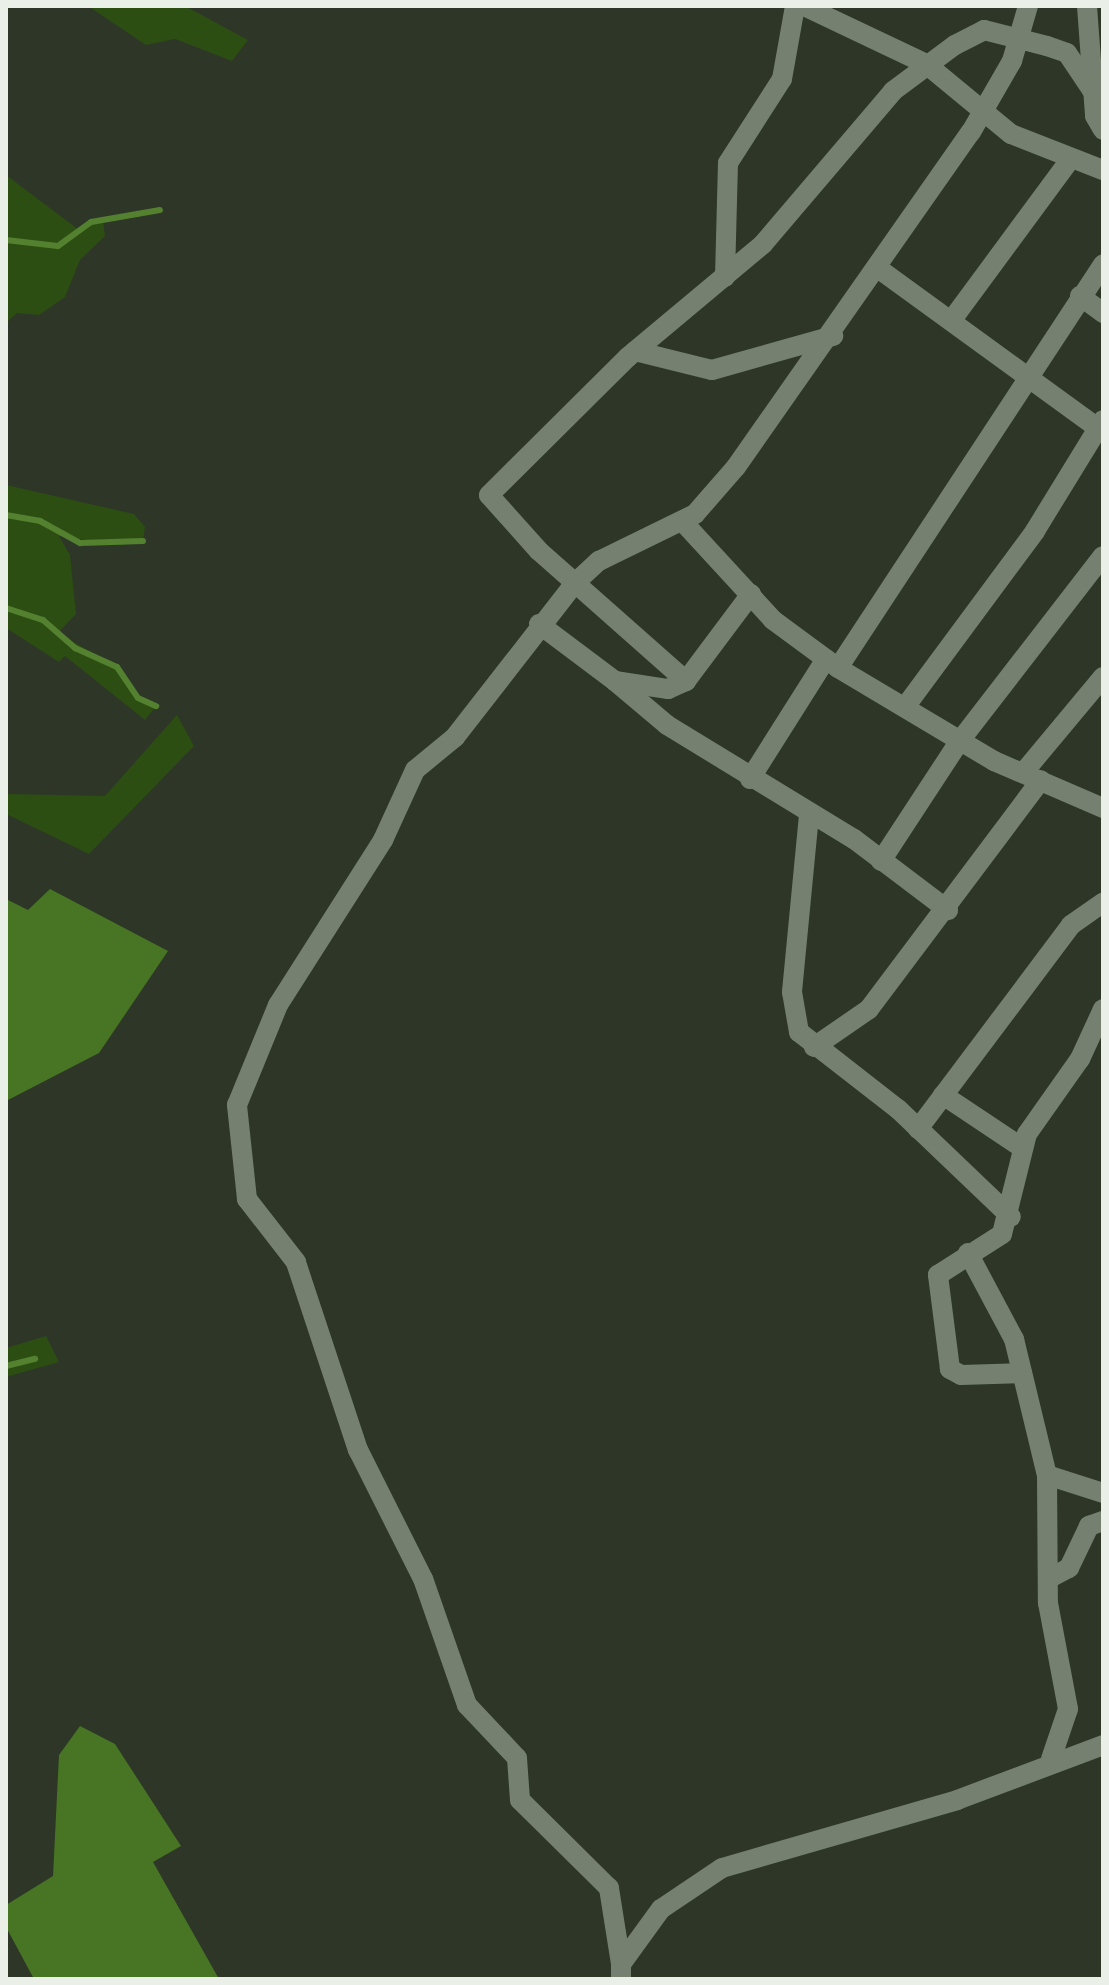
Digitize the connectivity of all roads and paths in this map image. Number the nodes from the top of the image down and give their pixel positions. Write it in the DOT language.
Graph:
graph roads {
  1 [pos="795,6"];
  2 [pos="804,6"];
  3 [pos="1028,6"];
  4 [pos="1087,6"];
  5 [pos="1019,40"];
  6 [pos="926,64"];
  7 [pos="1098,88"];
  8 [pos="983,108"];
  9 [pos="1103,130"];
  10 [pos="1069,161"];
  11 [pos="1103,170"];
  12 [pos="1103,264"];
  13 [pos="879,269"];
  14 [pos="725,277"];
  15 [pos="1080,296"];
  16 [pos="1103,313"];
  17 [pos="954,317"];
  18 [pos="833,336"];
  19 [pos="635,351"];
  20 [pos="1026,375"];
  21 [pos="1101,426"];
  22 [pos="683,522"];
  23 [pos="1103,556"];
  24 [pos="575,583"];
  25 [pos="751,594"];
  26 [pos="539,624"];
  27 [pos="832,664"];
  28 [pos="1103,677"];
  29 [pos="615,681"];
  30 [pos="686,681"];
  31 [pos="905,707"];
  32 [pos="959,742"];
  33 [pos="1032,776"];
  34 [pos="750,779"];
  35 [pos="1103,808"];
  36 [pos="809,815"];
  37 [pos="881,861"];
  38 [pos="1103,903"];
  39 [pos="948,910"];
  40 [pos="1102,1012"];
  41 [pos="814,1047"];
  42 [pos="943,1095"];
  43 [pos="918,1129"];
  44 [pos="1021,1147"];
  45 [pos="1011,1217"];
  46 [pos="968,1253"];
  47 [pos="1022,1373"];
  48 [pos="1047,1475"];
  49 [pos="1103,1493"];
  50 [pos="1103,1521"];
  51 [pos="1048,1579"];
  52 [pos="1103,1745"];
  53 [pos="1051,1759"];
  54 [pos="621,1972"];
  1 -- 14 [label="street"];
  2 -- 6 [label="street"];
  3 -- 5 [label="street"];
  4 -- 7 [label="street"];
  5 -- 6 [label="street"];
  5 -- 7 [label="street"];
  5 -- 8 [label="street"];
  6 -- 8 [label="street"];
  6 -- 14 [label="street"];
  7 -- 9 [label="street"];
  8 -- 10 [label="street"];
  8 -- 13 [label="street"];
  10 -- 11 [label="street"];
  10 -- 17 [label="street"];
  12 -- 15 [label="street"];
  13 -- 17 [label="street"];
  13 -- 18 [label="street"];
  14 -- 19 [label="street"];
  15 -- 16 [label="street"];
  15 -- 20 [label="street"];
  17 -- 20 [label="street"];
  18 -- 19 [label="street"];
  18 -- 22 [label="street"];
  19 -- 24 [label="street"];
  20 -- 21 [label="street"];
  20 -- 27 [label="street"];
  21 -- 31 [label="street"];
  22 -- 24 [label="street"];
  22 -- 25 [label="street"];
  23 -- 32 [label="street"];
  24 -- 26 [label="street"];
  24 -- 30 [label="street"];
  25 -- 27 [label="street"];
  25 -- 30 [label="street"];
  26 -- 29 [label="street"];
  26 -- 54 [label="street"];
  27 -- 31 [label="street"];
  27 -- 34 [label="street"];
  28 -- 33 [label="street"];
  29 -- 30 [label="street"];
  29 -- 34 [label="street"];
  31 -- 32 [label="street"];
  32 -- 33 [label="street"];
  32 -- 37 [label="street"];
  33 -- 35 [label="street"];
  33 -- 39 [label="street"];
  34 -- 36 [label="street"];
  36 -- 37 [label="street"];
  36 -- 41 [label="street"];
  37 -- 39 [label="street"];
  38 -- 42 [label="street"];
  39 -- 41 [label="street"];
  40 -- 44 [label="street"];
  41 -- 43 [label="street"];
  42 -- 43 [label="street"];
  42 -- 44 [label="street"];
  43 -- 45 [label="street"];
  44 -- 45 [label="street"];
  45 -- 46 [label="street"];
  46 -- 47 [label="street"];
  46 -- 47 [label="street"];
  47 -- 48 [label="street"];
  48 -- 49 [label="street"];
  48 -- 51 [label="street"];
  50 -- 51 [label="street"];
  51 -- 53 [label="street"];
  52 -- 53 [label="street"];
  53 -- 54 [label="street"];
}
